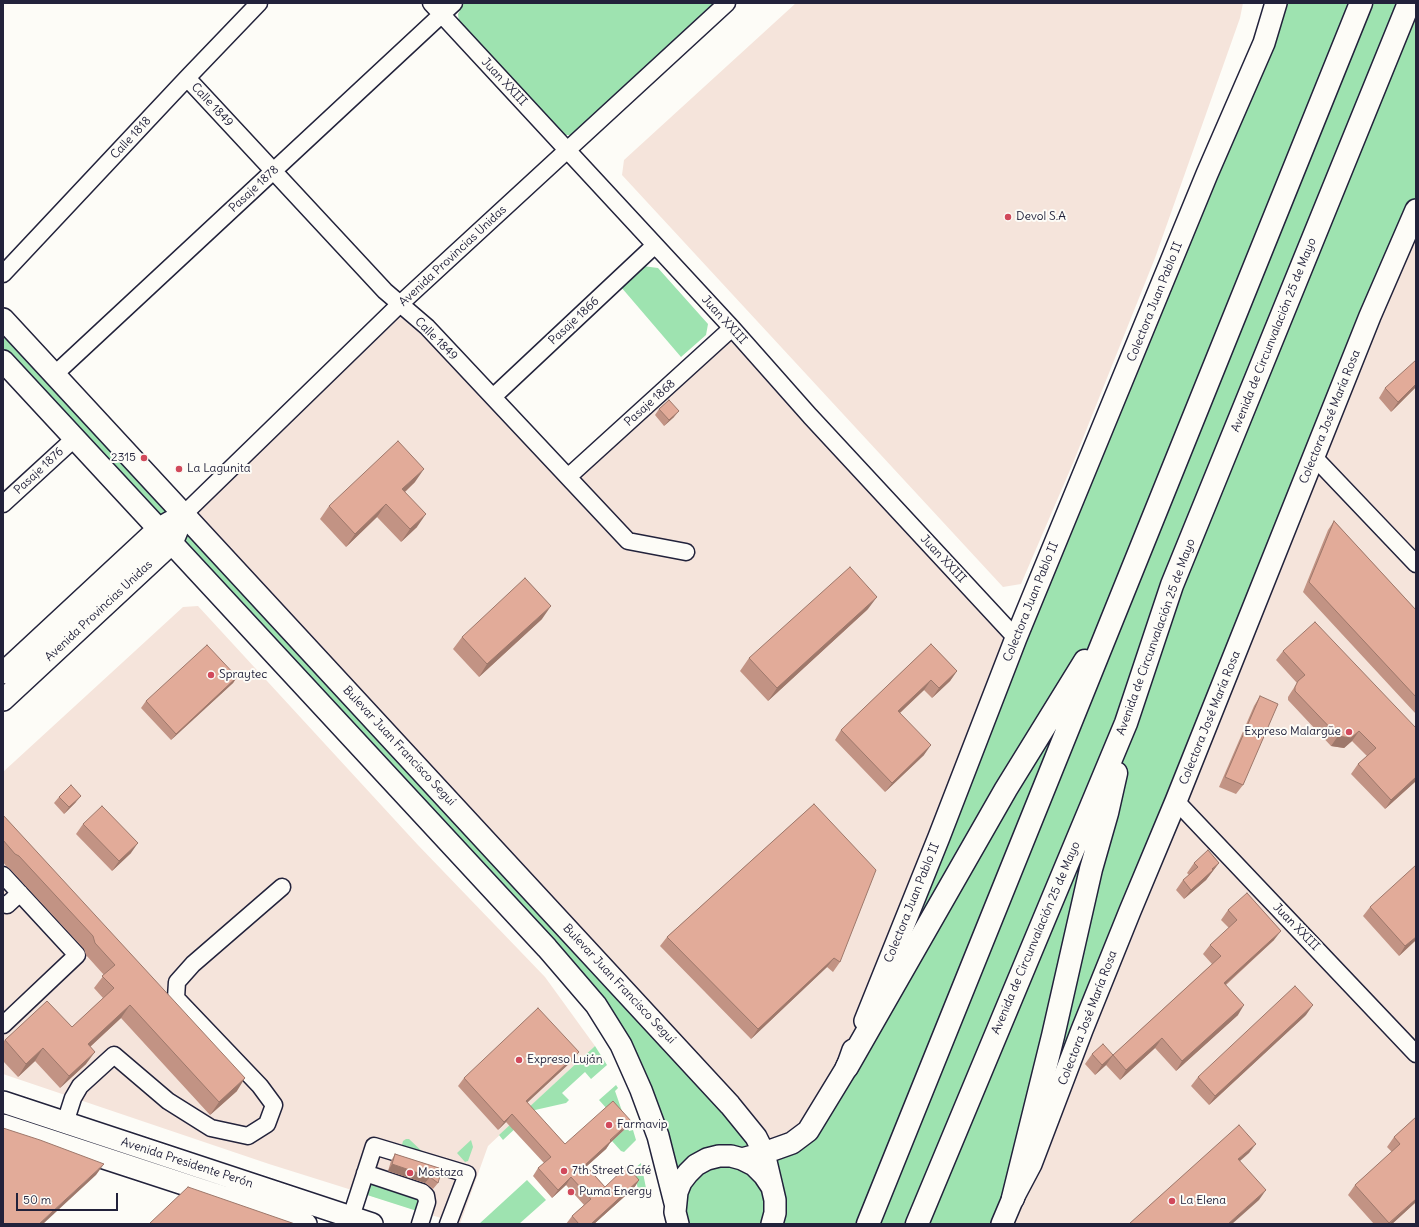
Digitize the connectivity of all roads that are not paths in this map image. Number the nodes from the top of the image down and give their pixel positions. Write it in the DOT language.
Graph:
graph roads {
  1 [pos="260,3"];
  2 [pos="454,3"];
  3 [pos="727,3"];
  4 [pos="1276,3"];
  5 [pos="1361,3"];
  6 [pos="1409,3"];
  7 [pos="436,9"];
  8 [pos="187,78"];
  9 [pos="568,150"];
  10 [pos="273,171"];
  11 [pos="1416,210"];
  12 [pos="656,245"];
  13 [pos="3,274"];
  14 [pos="400,304"];
  15 [pos="3,319"];
  16 [pos="732,328"];
  17 [pos="3,361"];
  18 [pos="54,375"];
  19 [pos="493,397"];
  20 [pos="75,438"];
  21 [pos="1314,458"];
  22 [pos="568,477"];
  23 [pos="3,504"];
  24 [pos="184,514"];
  25 [pos="165,536"];
  26 [pos="686,552"];
  27 [pos="1416,564"];
  28 [pos="1118,607"];
  29 [pos="1016,638"];
  30 [pos="3,673"];
  31 [pos="3,700"];
  32 [pos="1126,723"];
  33 [pos="1176,801"];
  34 [pos="3,875"];
  35 [pos="282,887"];
  36 [pos="20,893"];
  37 [pos="3,904"];
  38 [pos="6,1017"];
  39 [pos="1416,1054"];
  40 [pos="846,1067"];
  41 [pos="3,1102"];
  42 [pos="65,1123"];
  43 [pos="3,1125"];
  44 [pos="764,1153"];
  45 [pos="742,1159"];
  46 [pos="365,1173"];
  47 [pos="772,1187"];
  48 [pos="1013,1198"];
  49 [pos="351,1217"];
  50 [pos="675,1217"];
  51 [pos="306,1224"];
  52 [pos="372,1224"];
  53 [pos="420,1224"];
  54 [pos="448,1224"];
  55 [pos="772,1224"];
  56 [pos="868,1224"];
  57 [pos="917,1224"];
  58 [pos="1002,1224"];
  1 -- 8 [label="street, Calle 1818"];
  2 -- 7 [label="street, Pasaje 1878"];
  3 -- 9 [label="street, Avenida Provincias Unidas"];
  4 -- 29 [label="main road, Colectora Juan Pablo II"];
  5 -- 28 [label="highway"];
  6 -- 32 [label="highway, Avenida de Circunvalación 25 de Mayo"];
  7 -- 9 [label="street, Juan XXIII"];
  7 -- 10 [label="street, Pasaje 1878"];
  8 -- 10 [label="street, Calle 1849"];
  8 -- 13 [label="street, Calle 1818"];
  9 -- 12 [label="street, Juan XXIII"];
  9 -- 14 [label="street, Avenida Provincias Unidas"];
  10 -- 14 [label="street, Calle 1849"];
  10 -- 18 [label="street, Pasaje 1878"];
  11 -- 21 [label="main road, Colectora José María Rosa"];
  12 -- 16 [label="street, Juan XXIII"];
  12 -- 19 [label="street, Pasaje 1866"];
  14 -- 19 [label="street, Calle 1849"];
  14 -- 24 [label="street, Avenida Provincias Unidas"];
  15 -- 18 [label="main road, Bulevar Juan Francisco Seguí"];
  16 -- 22 [label="street, Pasaje 1868"];
  16 -- 29 [label="street, Juan XXIII"];
  17 -- 20 [label="main road"];
  18 -- 24 [label="main road, Bulevar Juan Francisco Seguí"];
  19 -- 22 [label="street, Calle 1849"];
  20 -- 23 [label="street, Pasaje 1876"];
  20 -- 25 [label="main road"];
  21 -- 27 [label="street"];
  21 -- 33 [label="main road, Colectora José María Rosa"];
  22 -- 26 [label="street, Calle 1849"];
  24 -- 25 [label="main road, Avenida Provincias Unidas"];
  24 -- 44 [label="main road, Bulevar Juan Francisco Seguí"];
  25 -- 30 [label="main road, Avenida Provincias Unidas"];
  25 -- 31 [label="main road, Avenida Provincias Unidas"];
  25 -- 50 [label="main road"];
  28 -- 40 [label="highway"];
  28 -- 56 [label="highway"];
  29 -- 40 [label="main road, Colectora Juan Pablo II"];
  32 -- 48 [label="highway"];
  32 -- 57 [label="highway, Avenida de Circunvalación 25 de Mayo"];
  33 -- 39 [label="street, Juan XXIII"];
  33 -- 48 [label="main road, Colectora José María Rosa"];
  34 -- 36 [label="street"];
  35 -- 42 [label="street"];
  36 -- 37 [label="street"];
  36 -- 38 [label="street"];
  40 -- 44 [label="main road, Colectora Juan Pablo II"];
  41 -- 42 [label="main road, Avenida Presidente Perón"];
  42 -- 49 [label="main road, Avenida Presidente Perón"];
  43 -- 51 [label="main road, Avenida Presidente Perón"];
  44 -- 45 [label="main road, Colectora Juan Pablo II"];
  44 -- 47 [label="main road, Bulevar Juan Francisco Seguí"];
  45 -- 47 [label="main road"];
  45 -- 50 [label="main road"];
  46 -- 49 [label="street"];
  46 -- 53 [label="street"];
  46 -- 54 [label="street"];
  47 -- 55 [label="main road, Bulevar Juan Francisco Seguí"];
  48 -- 58 [label="main road, Colectora José María Rosa"];
  49 -- 52 [label="main road, Avenida Presidente Perón"];
}
